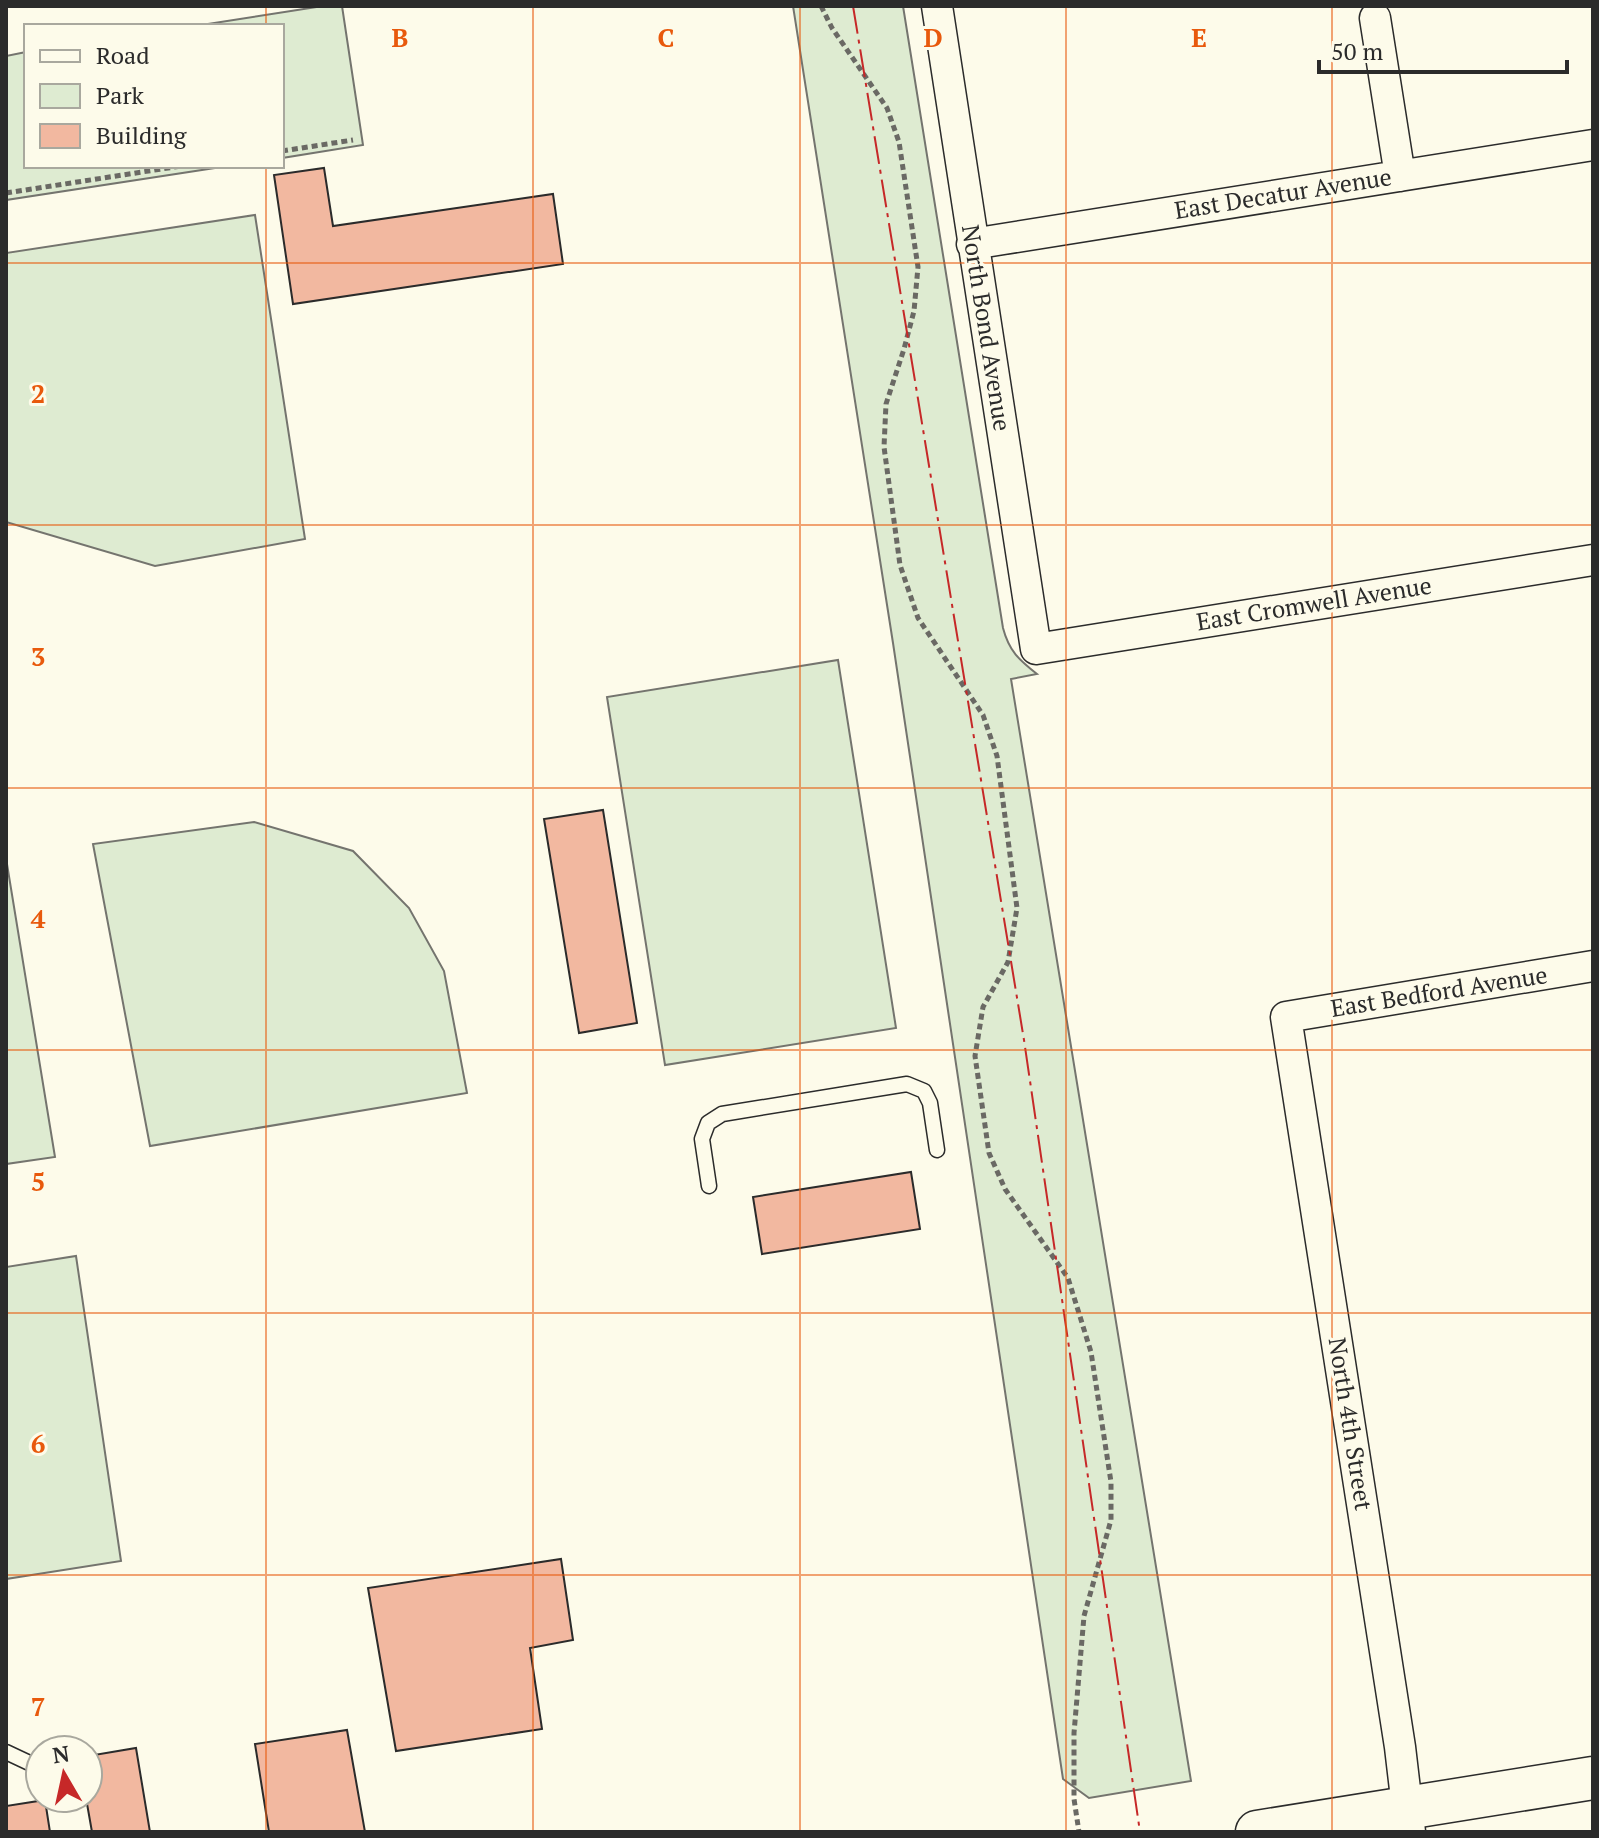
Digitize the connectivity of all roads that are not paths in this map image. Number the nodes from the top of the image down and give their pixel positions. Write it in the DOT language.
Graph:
graph roads {
  1 [pos="937,6"];
  2 [pos="1375,18"];
  3 [pos="1593,145"];
  4 [pos="1400,176"];
  5 [pos="972,244"];
  6 [pos="1593,560"];
  7 [pos="1036,649"];
  8 [pos="1593,966"];
  9 [pos="1286,1017"];
  10 [pos="937,1150"];
  11 [pos="709,1186"];
  12 [pos="1593,1778"];
  13 [pos="1409,1820"];
  14 [pos="1257,1832"];
  1 -- 5 [label="street, North Bond Avenue"];
  2 -- 4 [label="street"];
  3 -- 4 [label="street, East Decatur Avenue"];
  4 -- 5 [label="street, East Decatur Avenue"];
  5 -- 7 [label="street, North Bond Avenue"];
  6 -- 7 [label="street, East Cromwell Avenue"];
  8 -- 9 [label="street, East Bedford Avenue"];
  9 -- 13 [label="street, North 4th Street"];
  10 -- 11 [label="lane"];
  12 -- 13 [label="main road"];
  13 -- 14 [label="main road"];
}
